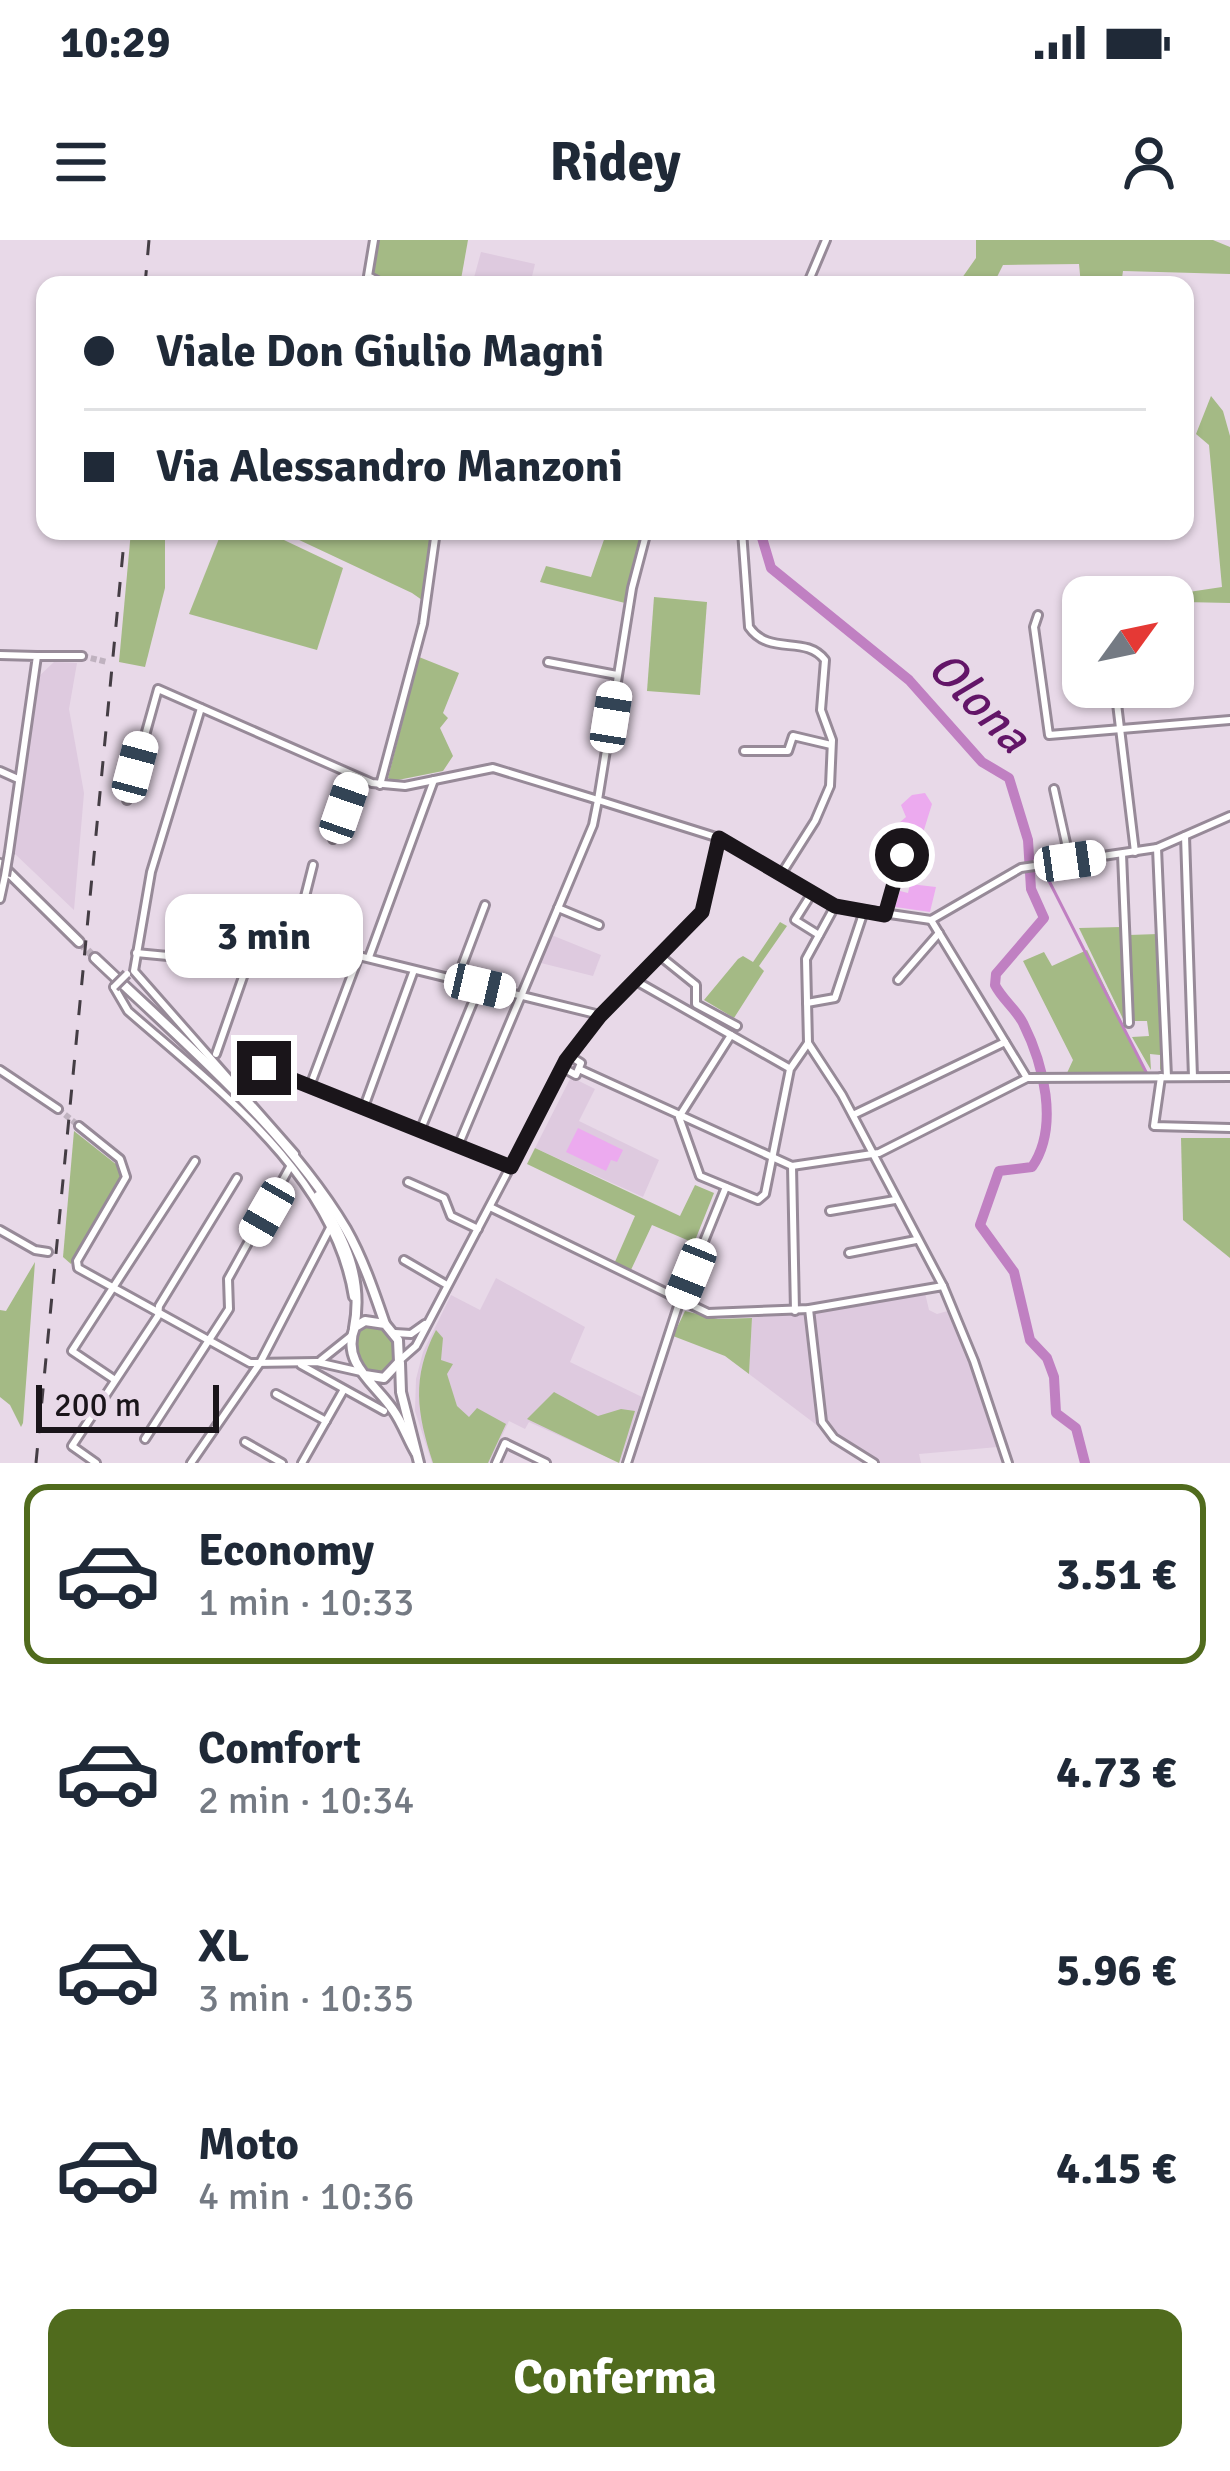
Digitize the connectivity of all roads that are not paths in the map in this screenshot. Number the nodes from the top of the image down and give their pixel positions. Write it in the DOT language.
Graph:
graph roads {
  1 [pos="374,240"];
  2 [pos="826,240"];
  3 [pos="368,276"];
  4 [pos="811,276"];
  5 [pos="435,540"];
  6 [pos="645,540"];
  7 [pos="743,540"];
  8 [pos="1038,615"];
  9 [pos="0,655"];
  10 [pos="37,656"];
  11 [pos="82,656"];
  12 [pos="548,662"];
  13 [pos="617,675"];
  14 [pos="201,708"];
  15 [pos="1117,708"];
  16 [pos="1230,720"];
  17 [pos="1120,730"];
  18 [pos="832,745"];
  19 [pos="744,752"];
  20 [pos="0,770"];
  21 [pos="355,778"];
  22 [pos="18,779"];
  23 [pos="434,780"];
  24 [pos="380,785"];
  25 [pos="1054,788"];
  26 [pos="127,800"];
  27 [pos="598,800"];
  28 [pos="1230,816"];
  29 [pos="1185,836"];
  30 [pos="333,838"];
  31 [pos="719,838"];
  32 [pos="907,844"];
  33 [pos="1157,848"];
  34 [pos="1135,852"];
  35 [pos="1122,854"];
  36 [pos="1070,861"];
  37 [pos="0,863"];
  38 [pos="313,865"];
  39 [pos="782,873"];
  40 [pos="812,893"];
  41 [pos="0,899"];
  42 [pos="485,905"];
  43 [pos="835,906"];
  44 [pos="557,908"];
  45 [pos="864,913"];
  46 [pos="885,915"];
  47 [pos="931,920"];
  48 [pos="599,925"];
  49 [pos="259,932"];
  50 [pos="939,933"];
  51 [pos="819,935"];
  52 [pos="294,940"];
  53 [pos="79,942"];
  54 [pos="136,953"];
  55 [pos="660,956"];
  56 [pos="364,957"];
  57 [pos="95,958"];
  58 [pos="413,970"];
  59 [pos="130,973"];
  60 [pos="457,979"];
  61 [pos="898,980"];
  62 [pos="636,981"];
  63 [pos="480,986"];
  64 [pos="520,995"];
  65 [pos="807,1004"];
  66 [pos="600,1016"];
  67 [pos="1129,1023"];
  68 [pos="737,1026"];
  69 [pos="731,1036"];
  70 [pos="582,1041"];
  71 [pos="1005,1042"];
  72 [pos="808,1043"];
  73 [pos="216,1054"];
  74 [pos="570,1058"];
  75 [pos="241,1059"];
  76 [pos="582,1068"];
  77 [pos="790,1069"];
  78 [pos="0,1070"];
  79 [pos="567,1071"];
  80 [pos="1164,1077"];
  81 [pos="1193,1077"];
  82 [pos="1230,1077"];
  83 [pos="1027,1078"];
  84 [pos="310,1086"];
  85 [pos="364,1108"];
  86 [pos="58,1109"];
  87 [pos="853,1115"];
  88 [pos="680,1117"];
  89 [pos="79,1126"];
  90 [pos="1230,1128"];
  91 [pos="420,1131"];
  92 [pos="458,1146"];
  93 [pos="871,1154"];
  94 [pos="771,1160"];
  95 [pos="195,1161"];
  96 [pos="792,1166"];
  97 [pos="290,1167"];
  98 [pos="511,1167"];
  99 [pos="302,1172"];
  100 [pos="237,1178"];
  101 [pos="287,1179"];
  102 [pos="408,1182"];
  103 [pos="726,1187"];
  104 [pos="895,1200"];
  105 [pos="490,1207"];
  106 [pos="830,1211"];
  107 [pos="331,1226"];
  108 [pos="478,1229"];
  109 [pos="0,1230"];
  110 [pos="917,1240"];
  111 [pos="48,1252"];
  112 [pos="849,1253"];
  113 [pos="404,1261"];
  114 [pos="447,1285"];
  115 [pos="943,1286"];
  116 [pos="114,1289"];
  117 [pos="679,1303"];
  118 [pos="808,1309"];
  119 [pos="795,1311"];
  120 [pos="158,1312"];
  121 [pos="356,1318"];
  122 [pos="428,1321"];
  123 [pos="385,1324"];
  124 [pos="352,1334"];
  125 [pos="395,1334"];
  126 [pos="210,1340"];
  127 [pos="399,1361"];
  128 [pos="317,1362"];
  129 [pos="260,1363"];
  130 [pos="298,1364"];
  131 [pos="334,1364"];
  132 [pos="363,1373"];
  133 [pos="115,1380"];
  134 [pos="331,1382"];
  135 [pos="343,1391"];
  136 [pos="276,1394"];
  137 [pos="384,1412"];
  138 [pos="326,1421"];
  139 [pos="146,1439"];
  140 [pos="244,1442"];
  141 [pos="416,1459"];
  142 [pos="92,1462"];
  143 [pos="191,1463"];
  144 [pos="283,1463"];
  145 [pos="302,1463"];
  146 [pos="496,1463"];
  147 [pos="546,1463"];
  148 [pos="627,1463"];
  149 [pos="874,1463"];
  150 [pos="1008,1463"];
  1 -- 3 [label="street"];
  2 -- 4 [label="street"];
  5 -- 24 [label="street"];
  6 -- 13 [label="street"];
  7 -- 18 [label="street"];
  8 -- 17 [label="street"];
  9 -- 10 [label="street"];
  10 -- 11 [label="street"];
  10 -- 22 [label="street"];
  12 -- 13 [label="street"];
  13 -- 27 [label="street"];
  14 -- 21 [label="street"];
  14 -- 26 [label="street"];
  14 -- 54 [label="street"];
  15 -- 17 [label="street"];
  16 -- 17 [label="street"];
  17 -- 34 [label="street"];
  18 -- 19 [label="street"];
  18 -- 39 [label="street"];
  20 -- 22 [label="street"];
  21 -- 24 [label="street"];
  21 -- 30 [label="street"];
  22 -- 41 [label="street, bridge"];
  23 -- 24 [label="street"];
  23 -- 27 [label="street"];
  23 -- 56 [label="street"];
  25 -- 36 [label="street"];
  27 -- 31 [label="street"];
  27 -- 44 [label="street"];
  28 -- 29 [label="street"];
  29 -- 33 [label="street"];
  29 -- 81 [label="street"];
  31 -- 39 [label="street"];
  31 -- 55 [label="street"];
  32 -- 46 [label="street"];
  33 -- 34 [label="street"];
  33 -- 80 [label="street"];
  34 -- 35 [label="street"];
  35 -- 36 [label="street"];
  35 -- 67 [label="street"];
  36 -- 47 [label="street"];
  37 -- 53 [label="main road"];
  38 -- 52 [label="street"];
  39 -- 40 [label="street"];
  40 -- 43 [label="street"];
  40 -- 51 [label="street"];
  42 -- 60 [label="street"];
  43 -- 45 [label="street"];
  43 -- 51 [label="street"];
  44 -- 48 [label="street"];
  44 -- 64 [label="street"];
  45 -- 46 [label="street"];
  45 -- 65 [label="street"];
  46 -- 47 [label="street"];
  47 -- 50 [label="street"];
  49 -- 52 [label="street"];
  49 -- 54 [label="street"];
  49 -- 73 [label="street"];
  50 -- 61 [label="street"];
  50 -- 71 [label="street"];
  51 -- 65 [label="street"];
  52 -- 56 [label="street"];
  54 -- 59 [label="street"];
  55 -- 62 [label="street"];
  55 -- 68 [label="street"];
  56 -- 58 [label="street"];
  56 -- 84 [label="street"];
  57 -- 99 [label="main road"];
  58 -- 60 [label="street"];
  58 -- 85 [label="street"];
  59 -- 97 [label="street, bridge"];
  59 -- 99 [label="street"];
  60 -- 63 [label="street"];
  62 -- 66 [label="street"];
  62 -- 69 [label="street"];
  63 -- 64 [label="street"];
  63 -- 91 [label="street"];
  64 -- 66 [label="street"];
  64 -- 92 [label="street"];
  65 -- 72 [label="street"];
  66 -- 70 [label="street"];
  69 -- 77 [label="street"];
  69 -- 88 [label="street"];
  70 -- 74 [label="street"];
  70 -- 76 [label="street"];
  71 -- 83 [label="street"];
  71 -- 87 [label="street"];
  72 -- 77 [label="street"];
  72 -- 87 [label="street"];
  74 -- 76 [label="street"];
  74 -- 79 [label="street"];
  75 -- 84 [label="street"];
  76 -- 79 [label="street"];
  76 -- 88 [label="street"];
  77 -- 94 [label="street"];
  78 -- 86 [label="street"];
  79 -- 98 [label="street"];
  80 -- 81 [label="street"];
  80 -- 83 [label="street"];
  80 -- 90 [label="street"];
  81 -- 82 [label="street"];
  83 -- 93 [label="street"];
  84 -- 85 [label="street"];
  85 -- 91 [label="street"];
  87 -- 93 [label="street"];
  88 -- 94 [label="street"];
  88 -- 103 [label="street"];
  89 -- 116 [label="street"];
  91 -- 92 [label="street"];
  92 -- 98 [label="street"];
  93 -- 96 [label="street"];
  93 -- 104 [label="street"];
  94 -- 96 [label="street"];
  94 -- 103 [label="street"];
  95 -- 116 [label="street"];
  96 -- 119 [label="street"];
  97 -- 99 [label="street"];
  97 -- 101 [label="street"];
  98 -- 105 [label="street"];
  99 -- 101 [label="street"];
  99 -- 107 [label="street"];
  99 -- 121 [label="main road"];
  99 -- 123 [label="main road"];
  100 -- 120 [label="street"];
  101 -- 126 [label="street"];
  102 -- 108 [label="street"];
  103 -- 117 [label="street"];
  104 -- 106 [label="street"];
  104 -- 110 [label="street"];
  105 -- 108 [label="street"];
  105 -- 117 [label="street"];
  107 -- 121 [label="street"];
  107 -- 129 [label="street"];
  108 -- 114 [label="street"];
  109 -- 111 [label="street"];
  110 -- 112 [label="street"];
  110 -- 115 [label="street"];
  113 -- 114 [label="street"];
  114 -- 122 [label="street"];
  115 -- 118 [label="street"];
  115 -- 150 [label="street"];
  116 -- 120 [label="street"];
  116 -- 133 [label="street"];
  117 -- 119 [label="street"];
  117 -- 148 [label="street"];
  118 -- 119 [label="street"];
  118 -- 149 [label="street"];
  120 -- 126 [label="street"];
  120 -- 133 [label="street"];
  121 -- 124 [label="main road"];
  122 -- 125 [label="street"];
  122 -- 127 [label="street"];
  123 -- 124 [label="main road"];
  123 -- 125 [label="main road"];
  124 -- 128 [label="street"];
  124 -- 132 [label="main road"];
  125 -- 127 [label="main road"];
  126 -- 129 [label="street"];
  126 -- 139 [label="street"];
  127 -- 132 [label="main road"];
  127 -- 141 [label="main road"];
  128 -- 130 [label="street"];
  128 -- 131 [label="street"];
  129 -- 130 [label="street"];
  129 -- 143 [label="street"];
  130 -- 134 [label="street"];
  131 -- 132 [label="street"];
  131 -- 134 [label="street"];
  132 -- 141 [label="main road"];
  133 -- 142 [label="street"];
  134 -- 135 [label="street"];
  135 -- 137 [label="street"];
  135 -- 138 [label="street"];
  136 -- 138 [label="street"];
  138 -- 145 [label="street"];
  140 -- 144 [label="street"];
  146 -- 147 [label="street"];
}
